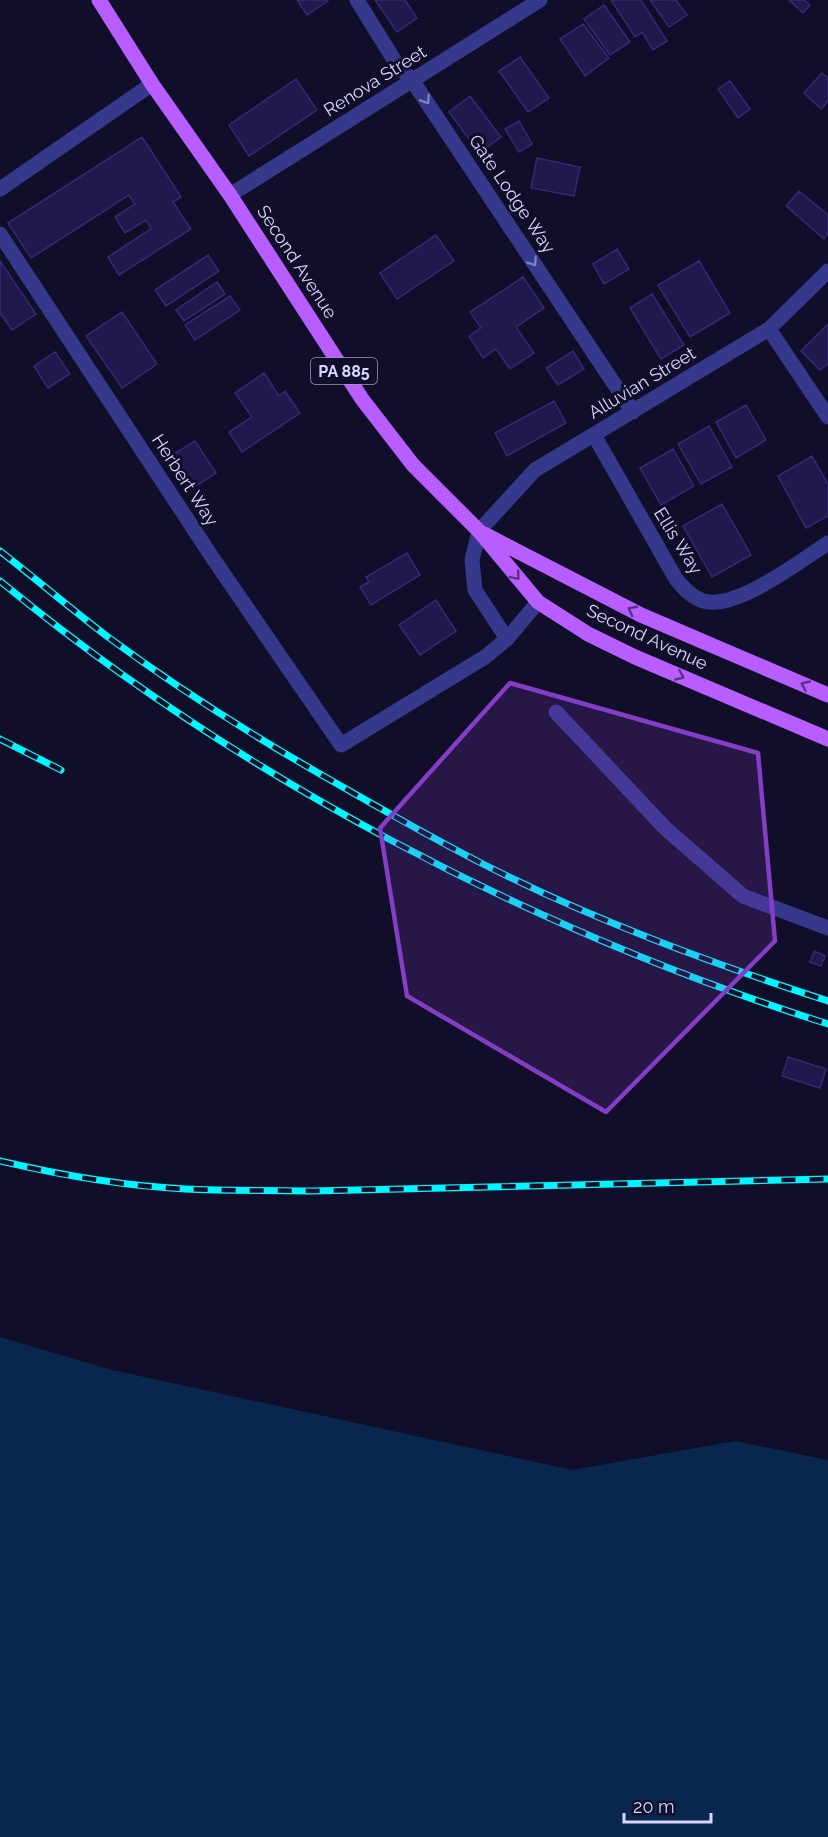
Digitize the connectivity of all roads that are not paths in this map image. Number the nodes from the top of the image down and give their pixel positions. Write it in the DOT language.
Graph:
graph roads {
  1 [pos="99,0"];
  2 [pos="357,0"];
  3 [pos="540,0"];
  4 [pos="412,80"];
  5 [pos="152,84"];
  6 [pos="0,189"];
  7 [pos="230,195"];
  8 [pos="0,234"];
  9 [pos="828,271"];
  10 [pos="769,330"];
  11 [pos="633,412"];
  12 [pos="828,417"];
  13 [pos="594,435"];
  14 [pos="479,531"];
  15 [pos="828,543"];
  16 [pos="538,602"];
  17 [pos="507,639"];
  18 [pos="828,694"];
  19 [pos="556,712"];
  20 [pos="828,739"];
  21 [pos="828,928"];
  1 -- 5 [label="main road, Second Avenue / PA 885"];
  2 -- 4 [label="street, Gate Lodge Way"];
  3 -- 4 [label="street, Renova Street"];
  4 -- 7 [label="street, Renova Street"];
  4 -- 11 [label="street, Gate Lodge Way, one-way"];
  5 -- 6 [label="street"];
  5 -- 7 [label="main road, Second Avenue / PA 885"];
  7 -- 14 [label="main road, Second Avenue / PA 885"];
  8 -- 17 [label="street, Herbert Way"];
  9 -- 10 [label="street, Alluvian Street"];
  10 -- 11 [label="street, Alluvian Street"];
  10 -- 12 [label="street"];
  11 -- 13 [label="street, Alluvian Street"];
  13 -- 14 [label="street, Alluvian Street"];
  13 -- 15 [label="street, Ellis Way"];
  14 -- 16 [label="main road, Second Avenue / PA 885, one-way"];
  14 -- 17 [label="street"];
  18 -- 14 [label="main road, Second Avenue / PA 885, one-way"];
  16 -- 17 [label="street"];
  16 -- 20 [label="main road, Second Avenue / PA 885, one-way"];
  19 -- 21 [label="street"];
}
